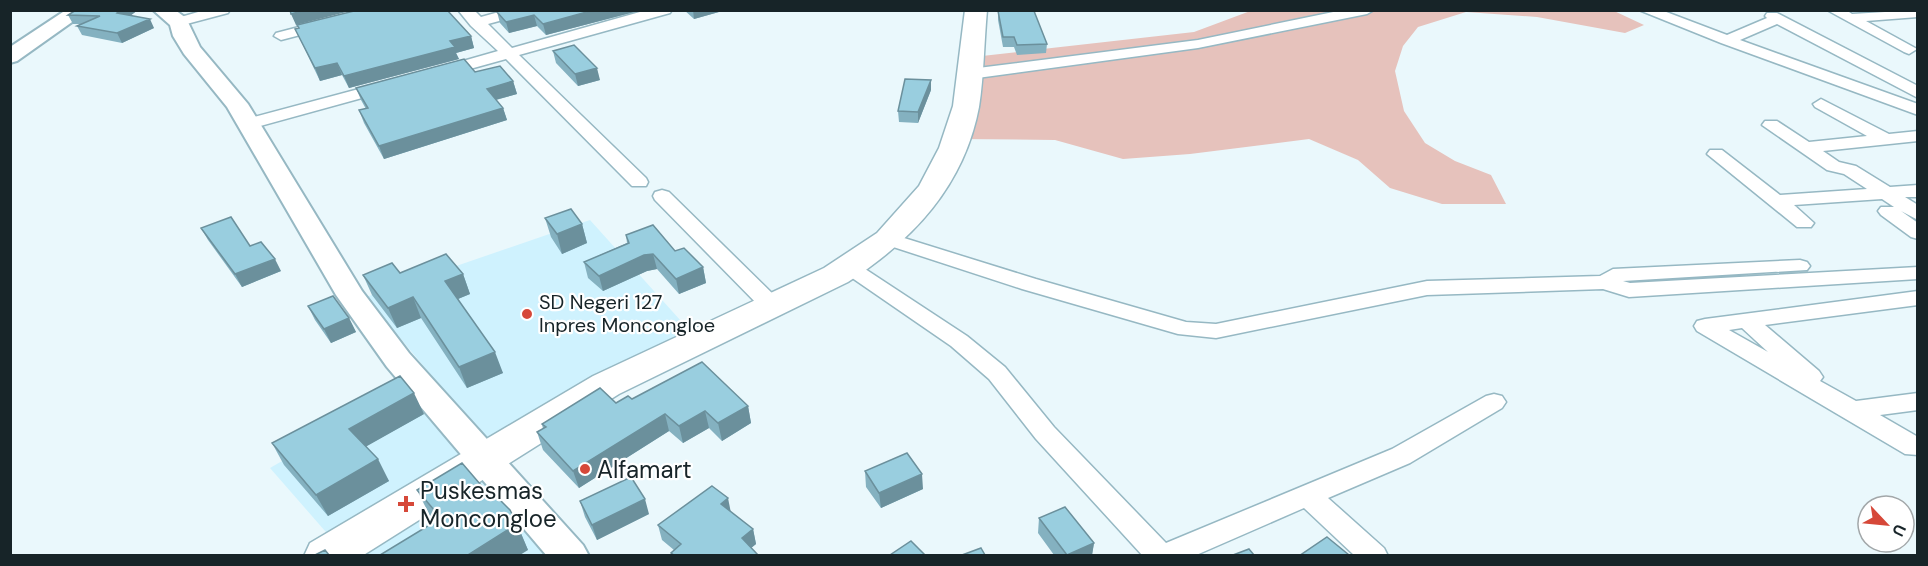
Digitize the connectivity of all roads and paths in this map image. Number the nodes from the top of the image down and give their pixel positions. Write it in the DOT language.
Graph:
graph roads {
  1 [pos="80,10"];
  2 [pos="223,10"];
  3 [pos="465,10"];
  4 [pos="524,10"];
  5 [pos="665,10"];
  6 [pos="976,10"];
  7 [pos="1336,10"];
  8 [pos="1367,10"];
  9 [pos="1834,10"];
  10 [pos="1653,11"];
  11 [pos="1917,13"];
  12 [pos="170,16"];
  13 [pos="1849,18"];
  14 [pos="337,21"];
  15 [pos="476,22"];
  16 [pos="281,36"];
  17 [pos="1726,40"];
  18 [pos="1913,48"];
  19 [pos="1885,52"];
  20 [pos="1843,53"];
  21 [pos="507,54"];
  22 [pos="10,57"];
  23 [pos="971,68"];
  24 [pos="1806,68"];
  25 [pos="428,75"];
  26 [pos="395,84"];
  27 [pos="1894,101"];
  28 [pos="1821,104"];
  29 [pos="1917,110"];
  30 [pos="249,124"];
  31 [pos="1771,125"];
  32 [pos="1917,136"];
  33 [pos="1885,139"];
  34 [pos="1806,148"];
  35 [pos="1716,154"];
  36 [pos="639,182"];
  37 [pos="1917,190"];
  38 [pos="1877,195"];
  39 [pos="662,196"];
  40 [pos="1776,201"];
  41 [pos="1917,214"];
  42 [pos="1804,223"];
  43 [pos="1917,233"];
  44 [pos="888,239"];
  45 [pos="1917,260"];
  46 [pos="849,267"];
  47 [pos="1917,273"];
  48 [pos="1605,282"];
  49 [pos="1917,298"];
  50 [pos="773,306"];
  51 [pos="1746,320"];
  52 [pos="1824,394"];
  53 [pos="1917,401"];
  54 [pos="1494,402"];
  55 [pos="1852,410"];
  56 [pos="1914,447"];
  57 [pos="486,457"];
  58 [pos="1307,495"];
  59 [pos="326,555"];
  60 [pos="570,555"];
  61 [pos="1163,555"];
  62 [pos="1374,555"];
  1 -- 22 [label="street"];
  2 -- 12 [label="street"];
  3 -- 15 [label="street"];
  4 -- 15 [label="street"];
  5 -- 21 [label="street"];
  6 -- 23 [label="main road"];
  7 -- 23 [label="street"];
  8 -- 23 [label="street"];
  9 -- 13 [label="street"];
  10 -- 17 [label="street"];
  11 -- 13 [label="street"];
  12 -- 30 [label="street"];
  13 -- 18 [label="street"];
  14 -- 16 [label="street"];
  15 -- 21 [label="street"];
  17 -- 20 [label="street"];
  17 -- 24 [label="street"];
  18 -- 19 [label="street"];
  20 -- 24 [label="street"];
  20 -- 27 [label="street"];
  21 -- 25 [label="street"];
  21 -- 36 [label="street"];
  23 -- 44 [label="main road"];
  24 -- 27 [label="street"];
  26 -- 30 [label="street"];
  27 -- 29 [label="street"];
  28 -- 33 [label="street"];
  30 -- 57 [label="street"];
  31 -- 34 [label="street"];
  32 -- 33 [label="street"];
  33 -- 34 [label="street"];
  34 -- 38 [label="street"];
  35 -- 40 [label="street"];
  37 -- 38 [label="street"];
  38 -- 40 [label="street"];
  38 -- 41 [label="street"];
  38 -- 43 [label="street"];
  39 -- 50 [label="street"];
  40 -- 42 [label="street"];
  44 -- 46 [label="main road"];
  44 -- 48 [label="street"];
  45 -- 48 [label="street"];
  46 -- 50 [label="main road"];
  46 -- 61 [label="street"];
  47 -- 48 [label="street"];
  49 -- 51 [label="street"];
  50 -- 57 [label="main road"];
  51 -- 52 [label="street"];
  51 -- 52 [label="street"];
  52 -- 55 [label="street"];
  53 -- 55 [label="street"];
  54 -- 58 [label="street"];
  55 -- 56 [label="street"];
  57 -- 59 [label="main road"];
  57 -- 60 [label="street"];
  58 -- 61 [label="street"];
  58 -- 62 [label="street"];
}
